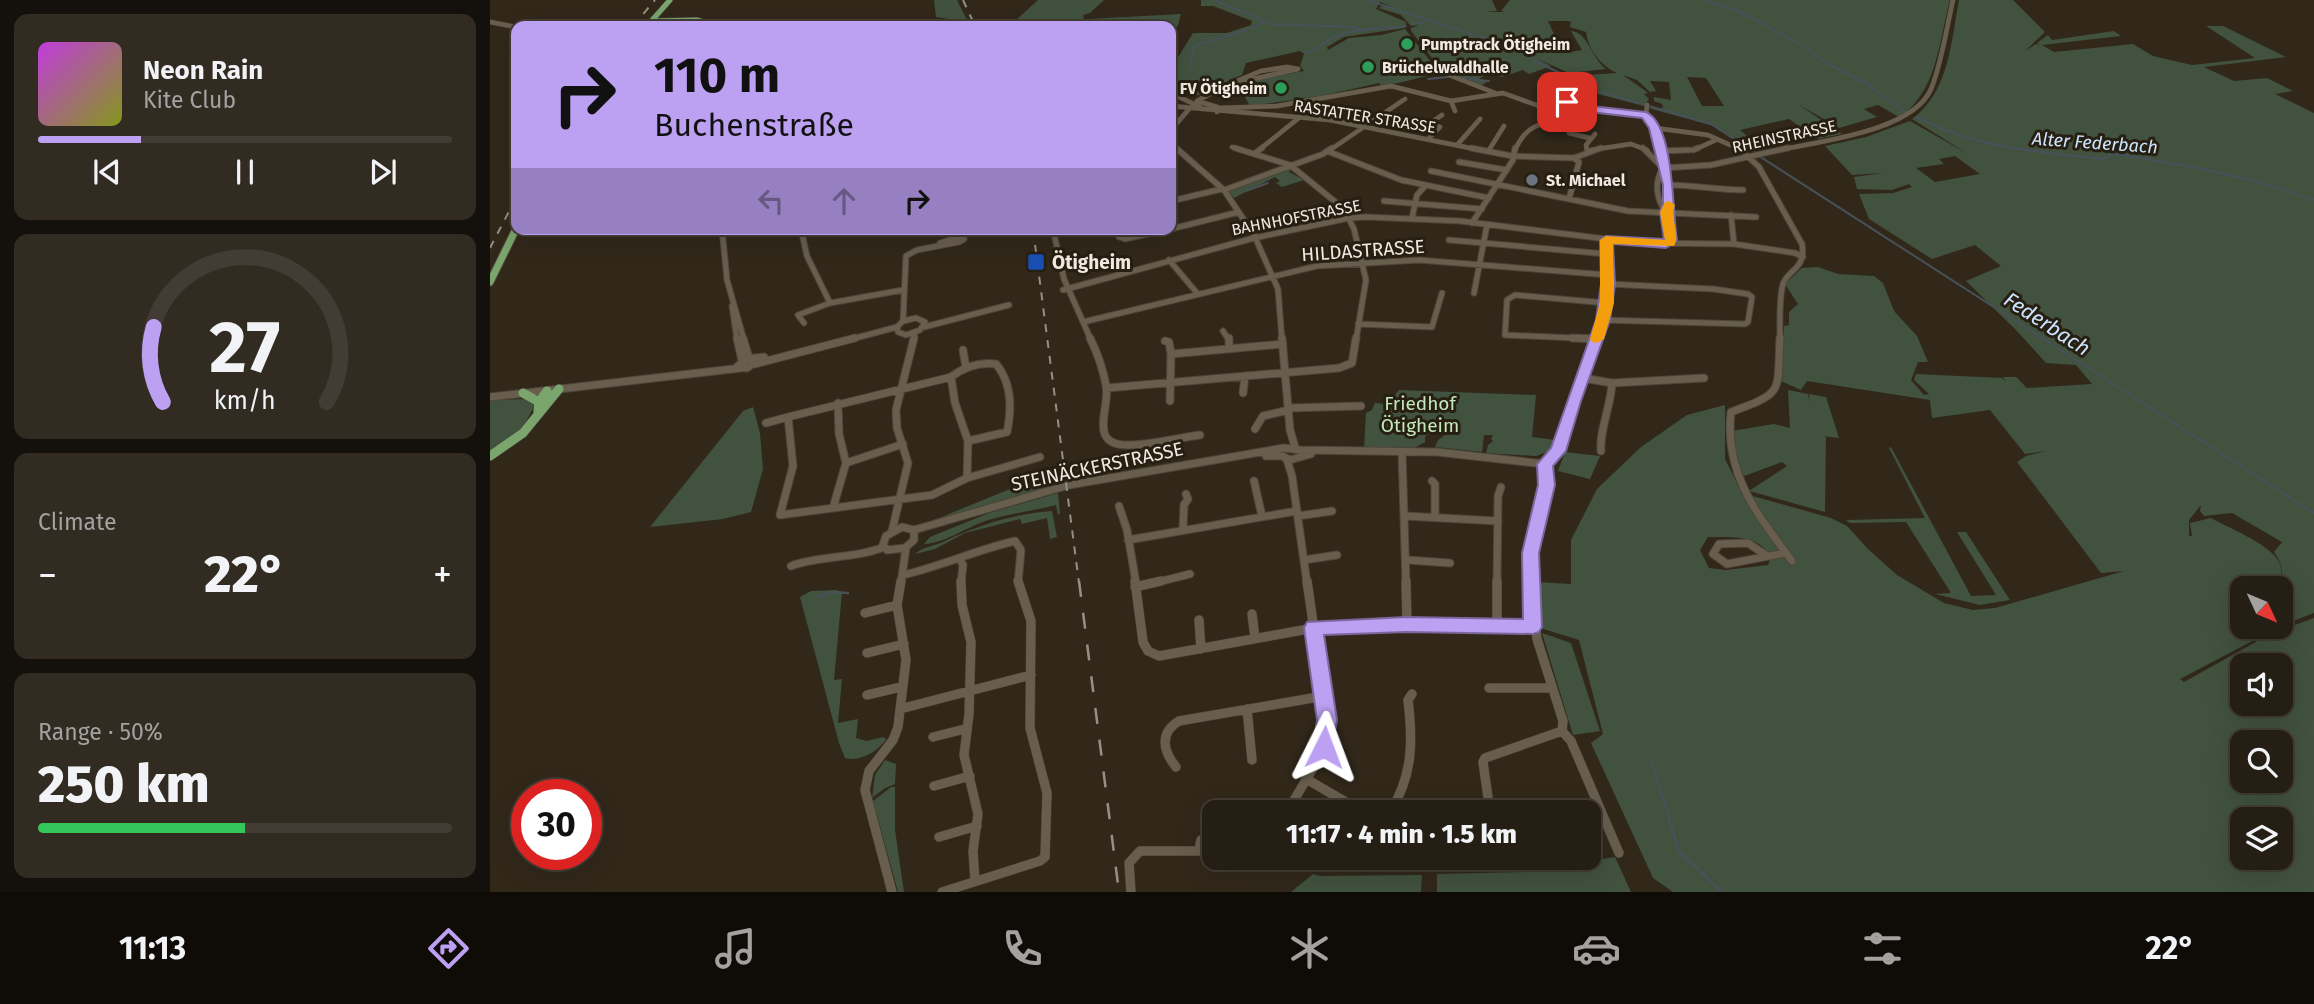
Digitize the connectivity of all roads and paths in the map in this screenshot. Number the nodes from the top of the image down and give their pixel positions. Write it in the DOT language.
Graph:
graph roads {
  1 [pos="670,0"];
  2 [pos="1953,0"];
  3 [pos="678,20"];
  4 [pos="652,21"];
  5 [pos="671,21"];
  6 [pos="673,21"];
  7 [pos="706,21"];
  8 [pos="490,22"];
  9 [pos="511,26"];
  10 [pos="1449,75"];
  11 [pos="1222,86"];
  12 [pos="1496,93"];
  13 [pos="1564,93"];
  14 [pos="1176,95"];
  15 [pos="1405,99"];
  16 [pos="1451,101"];
  17 [pos="1647,106"];
  18 [pos="1176,107"];
  19 [pos="1568,107"];
  20 [pos="1189,109"];
  21 [pos="1217,109"];
  22 [pos="1198,110"];
  23 [pos="1455,111"];
  24 [pos="1442,115"];
  25 [pos="1646,115"];
  26 [pos="1300,117"];
  27 [pos="1480,119"];
  28 [pos="1567,119"];
  29 [pos="1578,120"];
  30 [pos="1176,124"];
  31 [pos="1365,126"];
  32 [pos="1504,126"];
  33 [pos="1654,128"];
  34 [pos="1569,133"];
  35 [pos="1595,134"];
  36 [pos="1429,138"];
  37 [pos="1589,138"];
  38 [pos="1716,140"];
  39 [pos="1458,144"];
  40 [pos="1176,147"];
  41 [pos="1232,147"];
  42 [pos="1489,150"];
  43 [pos="1587,150"];
  44 [pos="1327,151"];
  45 [pos="1660,151"];
  46 [pos="1254,154"];
  47 [pos="1753,154"];
  48 [pos="1512,156"];
  49 [pos="1574,158"];
  50 [pos="1460,162"];
  51 [pos="1290,165"];
  52 [pos="1663,168"];
  53 [pos="1507,170"];
  54 [pos="1432,171"];
  55 [pos="1499,185"];
  56 [pos="1668,185"];
  57 [pos="1426,186"];
  58 [pos="1223,189"];
  59 [pos="1743,190"];
  60 [pos="1489,198"];
  61 [pos="1569,199"];
  62 [pos="1176,200"];
  63 [pos="1384,201"];
  64 [pos="1414,202"];
  65 [pos="1482,209"];
  66 [pos="1239,212"];
  67 [pos="1666,212"];
  68 [pos="1731,215"];
  69 [pos="1756,217"];
  70 [pos="1349,218"];
  71 [pos="1412,218"];
  72 [pos="1472,223"];
  73 [pos="1487,225"];
  74 [pos="1176,228"];
  75 [pos="513,235"];
  76 [pos="722,235"];
  77 [pos="802,235"];
  78 [pos="1054,235"];
  79 [pos="1118,235"];
  80 [pos="1143,235"];
  81 [pos="1254,238"];
  82 [pos="1449,240"];
  83 [pos="1606,240"];
  84 [pos="1483,243"];
  85 [pos="1734,243"];
  86 [pos="1669,244"];
  87 [pos="933,247"];
  88 [pos="1607,254"];
  89 [pos="1803,257"];
  90 [pos="1169,260"];
  91 [pos="1364,262"];
  92 [pos="1480,265"];
  93 [pos="1271,275"];
  94 [pos="1608,275"];
  95 [pos="490,282"];
  96 [pos="1608,284"];
  97 [pos="1066,289"];
  98 [pos="903,290"];
  99 [pos="1197,293"];
  100 [pos="1441,293"];
  101 [pos="1474,293"];
  102 [pos="831,303"];
  103 [pos="1607,303"];
  104 [pos="1009,305"];
  105 [pos="905,311"];
  106 [pos="912,318"];
  107 [pos="1603,320"];
  108 [pos="903,321"];
  109 [pos="1083,322"];
  110 [pos="804,323"];
  111 [pos="924,324"];
  112 [pos="1358,324"];
  113 [pos="897,330"];
  114 [pos="1223,331"];
  115 [pos="915,333"];
  116 [pos="906,335"];
  117 [pos="1597,339"];
  118 [pos="1165,341"];
  119 [pos="1283,344"];
  120 [pos="910,349"];
  121 [pos="1229,349"];
  122 [pos="963,350"];
  123 [pos="1171,354"];
  124 [pos="747,362"];
  125 [pos="966,368"];
  126 [pos="1286,372"];
  127 [pos="1245,376"];
  128 [pos="950,377"];
  129 [pos="1583,378"];
  130 [pos="1704,378"];
  131 [pos="1170,383"];
  132 [pos="1612,383"];
  133 [pos="1107,388"];
  134 [pos="559,389"];
  135 [pos="902,389"];
  136 [pos="547,391"];
  137 [pos="523,393"];
  138 [pos="1243,393"];
  139 [pos="490,397"];
  140 [pos="1170,401"];
  141 [pos="838,403"];
  142 [pos="1361,406"];
  143 [pos="539,407"];
  144 [pos="1289,409"];
  145 [pos="788,417"];
  146 [pos="766,423"];
  147 [pos="1255,429"];
  148 [pos="1200,435"];
  149 [pos="968,441"];
  150 [pos="903,444"];
  151 [pos="1601,451"];
  152 [pos="1402,452"];
  153 [pos="1291,453"];
  154 [pos="490,456"];
  155 [pos="1040,457"];
  156 [pos="846,463"];
  157 [pos="1545,464"];
  158 [pos="967,478"];
  159 [pos="1254,481"];
  160 [pos="1432,481"];
  161 [pos="1501,487"];
  162 [pos="1186,494"];
  163 [pos="899,503"];
  164 [pos="1119,506"];
  165 [pos="833,508"];
  166 [pos="1332,511"];
  167 [pos="1297,514"];
  168 [pos="1262,516"];
  169 [pos="1405,516"];
  170 [pos="1435,517"];
  171 [pos="1498,521"];
  172 [pos="1184,528"];
  173 [pos="892,531"];
  174 [pos="912,532"];
  175 [pos="1128,540"];
  176 [pos="884,547"];
  177 [pos="906,548"];
  178 [pos="894,551"];
  179 [pos="1785,553"];
  180 [pos="1337,555"];
  181 [pos="1767,556"];
  182 [pos="960,559"];
  183 [pos="1304,560"];
  184 [pos="1407,560"];
  185 [pos="1792,561"];
  186 [pos="1450,563"];
  187 [pos="791,566"];
  188 [pos="903,571"];
  189 [pos="1190,574"];
  190 [pos="1135,587"];
  191 [pos="897,605"];
  192 [pos="865,613"];
  193 [pos="1252,614"];
  194 [pos="1199,620"];
  195 [pos="1406,624"];
  196 [pos="1497,625"];
  197 [pos="1533,627"];
  198 [pos="1314,628"];
  199 [pos="1255,638"];
  200 [pos="904,644"];
  201 [pos="1201,649"];
  202 [pos="867,653"];
  203 [pos="1031,675"];
  204 [pos="901,687"];
  205 [pos="1489,688"];
  206 [pos="1551,688"];
  207 [pos="968,691"];
  208 [pos="1412,694"];
  209 [pos="867,695"];
  210 [pos="1324,696"];
  211 [pos="900,709"];
  212 [pos="1247,709"];
  213 [pos="965,729"];
  214 [pos="1562,732"];
  215 [pos="933,737"];
  216 [pos="1252,760"];
  217 [pos="1176,767"];
  218 [pos="970,776"];
  219 [pos="1308,780"];
  220 [pos="934,786"];
  221 [pos="1295,800"];
  222 [pos="1334,800"];
  223 [pos="1397,800"];
  224 [pos="1488,800"];
  225 [pos="1596,800"];
  226 [pos="1601,812"];
  227 [pos="977,826"];
  228 [pos="939,837"];
  229 [pos="1202,840"];
  230 [pos="1199,849"];
  231 [pos="1202,851"];
  232 [pos="1619,853"];
  233 [pos="975,881"];
  234 [pos="892,892"];
  235 [pos="942,892"];
  236 [pos="1131,892"];
  1 -- 4 [label="main road"];
  2 -- 47 [label="street, RHEINSTRASSE"];
  3 -- 5 [label="main road"];
  3 -- 6 [label="main road"];
  3 -- 7 [label="main road"];
  8 -- 9 [label="street"];
  10 -- 12 [label="street"];
  11 -- 11 [label="street"];
  11 -- 21 [label="street"];
  12 -- 16 [label="street"];
  12 -- 28 [label="street"];
  13 -- 19 [label="street"];
  14 -- 22 [label="street"];
  15 -- 31 [label="street"];
  16 -- 21 [label="street"];
  16 -- 23 [label="street"];
  17 -- 25 [label="street"];
  18 -- 20 [label="street, RASTATTER STRASSE"];
  19 -- 25 [label="street"];
  19 -- 28 [label="street"];
  20 -- 22 [label="street, RASTATTER STRASSE"];
  20 -- 30 [label="street"];
  21 -- 22 [label="street, RASTATTER STRASSE"];
  21 -- 26 [label="street, RASTATTER STRASSE"];
  24 -- 36 [label="street"];
  25 -- 33 [label="street"];
  26 -- 31 [label="street, RASTATTER STRASSE"];
  26 -- 46 [label="street"];
  27 -- 39 [label="street"];
  28 -- 29 [label="street"];
  28 -- 48 [label="street"];
  31 -- 36 [label="street, RASTATTER STRASSE"];
  31 -- 44 [label="street"];
  32 -- 42 [label="street"];
  33 -- 38 [label="street"];
  33 -- 45 [label="street"];
  34 -- 37 [label="street"];
  35 -- 37 [label="street"];
  36 -- 39 [label="street, RASTATTER STRASSE"];
  37 -- 43 [label="street"];
  38 -- 45 [label="street"];
  38 -- 47 [label="street"];
  39 -- 42 [label="street, RASTATTER STRASSE"];
  40 -- 58 [label="street"];
  41 -- 46 [label="street"];
  42 -- 48 [label="street, RASTATTER STRASSE"];
  43 -- 49 [label="street"];
  43 -- 52 [label="street"];
  44 -- 51 [label="street"];
  44 -- 57 [label="street"];
  45 -- 52 [label="street"];
  46 -- 51 [label="street"];
  47 -- 52 [label="street, RHEINSTRASSE"];
  47 -- 89 [label="street"];
  48 -- 49 [label="street, RASTATTER STRASSE"];
  48 -- 53 [label="street"];
  49 -- 61 [label="street"];
  50 -- 53 [label="street"];
  51 -- 58 [label="street"];
  51 -- 70 [label="street"];
  52 -- 56 [label="street"];
  52 -- 67 [label="street"];
  53 -- 55 [label="street"];
  54 -- 55 [label="street"];
  55 -- 60 [label="street"];
  55 -- 61 [label="street"];
  56 -- 59 [label="street"];
  56 -- 67 [label="street"];
  57 -- 60 [label="street"];
  57 -- 64 [label="street"];
  58 -- 62 [label="street"];
  58 -- 66 [label="street"];
  60 -- 65 [label="street"];
  61 -- 67 [label="street"];
  63 -- 64 [label="street"];
  64 -- 65 [label="street"];
  64 -- 71 [label="street"];
  65 -- 72 [label="street"];
  66 -- 74 [label="street"];
  66 -- 81 [label="street"];
  67 -- 68 [label="street"];
  67 -- 86 [label="street"];
  68 -- 69 [label="street"];
  68 -- 85 [label="street"];
  70 -- 71 [label="street, BAHNHOFSTRASSE"];
  70 -- 81 [label="street, BAHNHOFSTRASSE"];
  70 -- 91 [label="street"];
  71 -- 72 [label="street, BAHNHOFSTRASSE"];
  72 -- 73 [label="street, BAHNHOFSTRASSE"];
  73 -- 83 [label="street, BAHNHOFSTRASSE"];
  73 -- 84 [label="street"];
  75 -- 95 [label="main road"];
  76 -- 124 [label="street"];
  77 -- 102 [label="street"];
  78 -- 97 [label="street"];
  79 -- 80 [label="street"];
  81 -- 90 [label="street, BAHNHOFSTRASSE"];
  81 -- 93 [label="street"];
  82 -- 84 [label="street"];
  83 -- 86 [label="street, BAHNHOFSTRASSE"];
  83 -- 88 [label="street"];
  84 -- 88 [label="street"];
  84 -- 92 [label="street"];
  85 -- 86 [label="street, BAHNHOFSTRASSE"];
  85 -- 89 [label="street, BAHNHOFSTRASSE"];
  87 -- 98 [label="street"];
  88 -- 94 [label="street"];
  89 -- 179 [label="street"];
  90 -- 97 [label="street, BAHNHOFSTRASSE"];
  90 -- 99 [label="street"];
  91 -- 92 [label="street, HILDASTRASSE"];
  91 -- 93 [label="street, HILDASTRASSE"];
  91 -- 112 [label="street"];
  92 -- 94 [label="street, HILDASTRASSE"];
  92 -- 101 [label="street"];
  93 -- 99 [label="street, HILDASTRASSE"];
  93 -- 119 [label="street"];
  94 -- 96 [label="street"];
  96 -- 103 [label="street"];
  96 -- 107 [label="street"];
  97 -- 109 [label="street"];
  98 -- 102 [label="street"];
  98 -- 105 [label="street"];
  99 -- 109 [label="street, HILDASTRASSE"];
  100 -- 112 [label="street"];
  102 -- 110 [label="street"];
  103 -- 107 [label="street"];
  103 -- 117 [label="street"];
  104 -- 111 [label="street"];
  105 -- 106 [label="street"];
  105 -- 108 [label="street"];
  106 -- 108 [label="street"];
  106 -- 111 [label="street"];
  107 -- 117 [label="street"];
  108 -- 113 [label="street"];
  109 -- 133 [label="street"];
  111 -- 115 [label="street"];
  112 -- 126 [label="street"];
  113 -- 116 [label="street"];
  113 -- 124 [label="street"];
  114 -- 121 [label="street"];
  115 -- 116 [label="street"];
  115 -- 120 [label="street"];
  116 -- 120 [label="street"];
  117 -- 129 [label="street"];
  118 -- 123 [label="street"];
  119 -- 121 [label="street"];
  119 -- 126 [label="street"];
  120 -- 135 [label="street"];
  121 -- 123 [label="street"];
  122 -- 125 [label="street"];
  123 -- 131 [label="street"];
  124 -- 134 [label="street"];
  125 -- 128 [label="street"];
  125 -- 149 [label="street"];
  126 -- 127 [label="street"];
  126 -- 144 [label="street"];
  127 -- 131 [label="street"];
  127 -- 138 [label="street"];
  128 -- 135 [label="street"];
  128 -- 149 [label="street"];
  129 -- 132 [label="street"];
  129 -- 157 [label="street"];
  130 -- 132 [label="street"];
  131 -- 133 [label="street"];
  131 -- 140 [label="street"];
  132 -- 151 [label="street"];
  133 -- 148 [label="street"];
  134 -- 136 [label="street"];
  134 -- 143 [label="main road"];
  135 -- 141 [label="street"];
  135 -- 150 [label="street"];
  136 -- 137 [label="street"];
  136 -- 143 [label="main road"];
  137 -- 139 [label="street"];
  137 -- 143 [label="main road"];
  141 -- 145 [label="street"];
  141 -- 156 [label="street"];
  142 -- 144 [label="street"];
  143 -- 154 [label="main road"];
  144 -- 147 [label="street"];
  144 -- 153 [label="street"];
  145 -- 146 [label="street"];
  145 -- 165 [label="street"];
  149 -- 158 [label="street"];
  150 -- 156 [label="street"];
  150 -- 163 [label="street"];
  152 -- 153 [label="street, STEINÄCKERSTRASSE"];
  152 -- 157 [label="street, STEINÄCKERSTRASSE"];
  152 -- 169 [label="street"];
  153 -- 167 [label="street"];
  153 -- 174 [label="street, STEINÄCKERSTRASSE"];
  155 -- 158 [label="street"];
  156 -- 165 [label="street"];
  157 -- 197 [label="street"];
  158 -- 163 [label="street"];
  159 -- 168 [label="street"];
  160 -- 170 [label="street"];
  161 -- 171 [label="street"];
  162 -- 172 [label="street"];
  163 -- 165 [label="street"];
  163 -- 173 [label="street"];
  163 -- 174 [label="street"];
  164 -- 175 [label="street"];
  166 -- 167 [label="street"];
  167 -- 168 [label="street"];
  167 -- 183 [label="street"];
  168 -- 172 [label="street"];
  169 -- 170 [label="street"];
  169 -- 184 [label="street"];
  170 -- 171 [label="street"];
  171 -- 196 [label="street"];
  172 -- 175 [label="street"];
  173 -- 174 [label="street"];
  173 -- 176 [label="street"];
  174 -- 177 [label="street"];
  175 -- 190 [label="street"];
  176 -- 178 [label="street"];
  176 -- 187 [label="street"];
  177 -- 178 [label="street"];
  177 -- 188 [label="street"];
  178 -- 188 [label="street"];
  179 -- 181 [label="street"];
  179 -- 185 [label="street"];
  180 -- 183 [label="street"];
  181 -- 181 [label="street"];
  182 -- 188 [label="street"];
  182 -- 203 [label="street"];
  182 -- 207 [label="street"];
  183 -- 198 [label="street"];
  184 -- 186 [label="street"];
  184 -- 195 [label="street"];
  188 -- 191 [label="street"];
  189 -- 190 [label="street"];
  190 -- 201 [label="street"];
  191 -- 192 [label="street"];
  191 -- 200 [label="street"];
  193 -- 199 [label="street"];
  194 -- 201 [label="street"];
  195 -- 196 [label="street"];
  195 -- 198 [label="street"];
  196 -- 197 [label="street"];
  197 -- 206 [label="street"];
  198 -- 199 [label="street"];
  198 -- 210 [label="street"];
  199 -- 201 [label="street"];
  200 -- 202 [label="street"];
  200 -- 204 [label="street"];
  203 -- 207 [label="street"];
  203 -- 233 [label="street"];
  204 -- 209 [label="street"];
  204 -- 211 [label="street"];
  205 -- 206 [label="street"];
  206 -- 214 [label="street"];
  207 -- 211 [label="street"];
  207 -- 213 [label="street"];
  208 -- 223 [label="street"];
  210 -- 212 [label="street"];
  210 -- 219 [label="street"];
  211 -- 234 [label="street"];
  212 -- 216 [label="street"];
  212 -- 217 [label="street"];
  213 -- 215 [label="street"];
  213 -- 218 [label="street"];
  214 -- 224 [label="street"];
  214 -- 225 [label="street"];
  218 -- 220 [label="street"];
  218 -- 227 [label="street"];
  219 -- 221 [label="street"];
  219 -- 222 [label="street"];
  226 -- 232 [label="street"];
  227 -- 228 [label="street"];
  227 -- 233 [label="street"];
  229 -- 230 [label="street"];
  230 -- 231 [label="street"];
  230 -- 236 [label="street"];
  233 -- 235 [label="street"];
}
